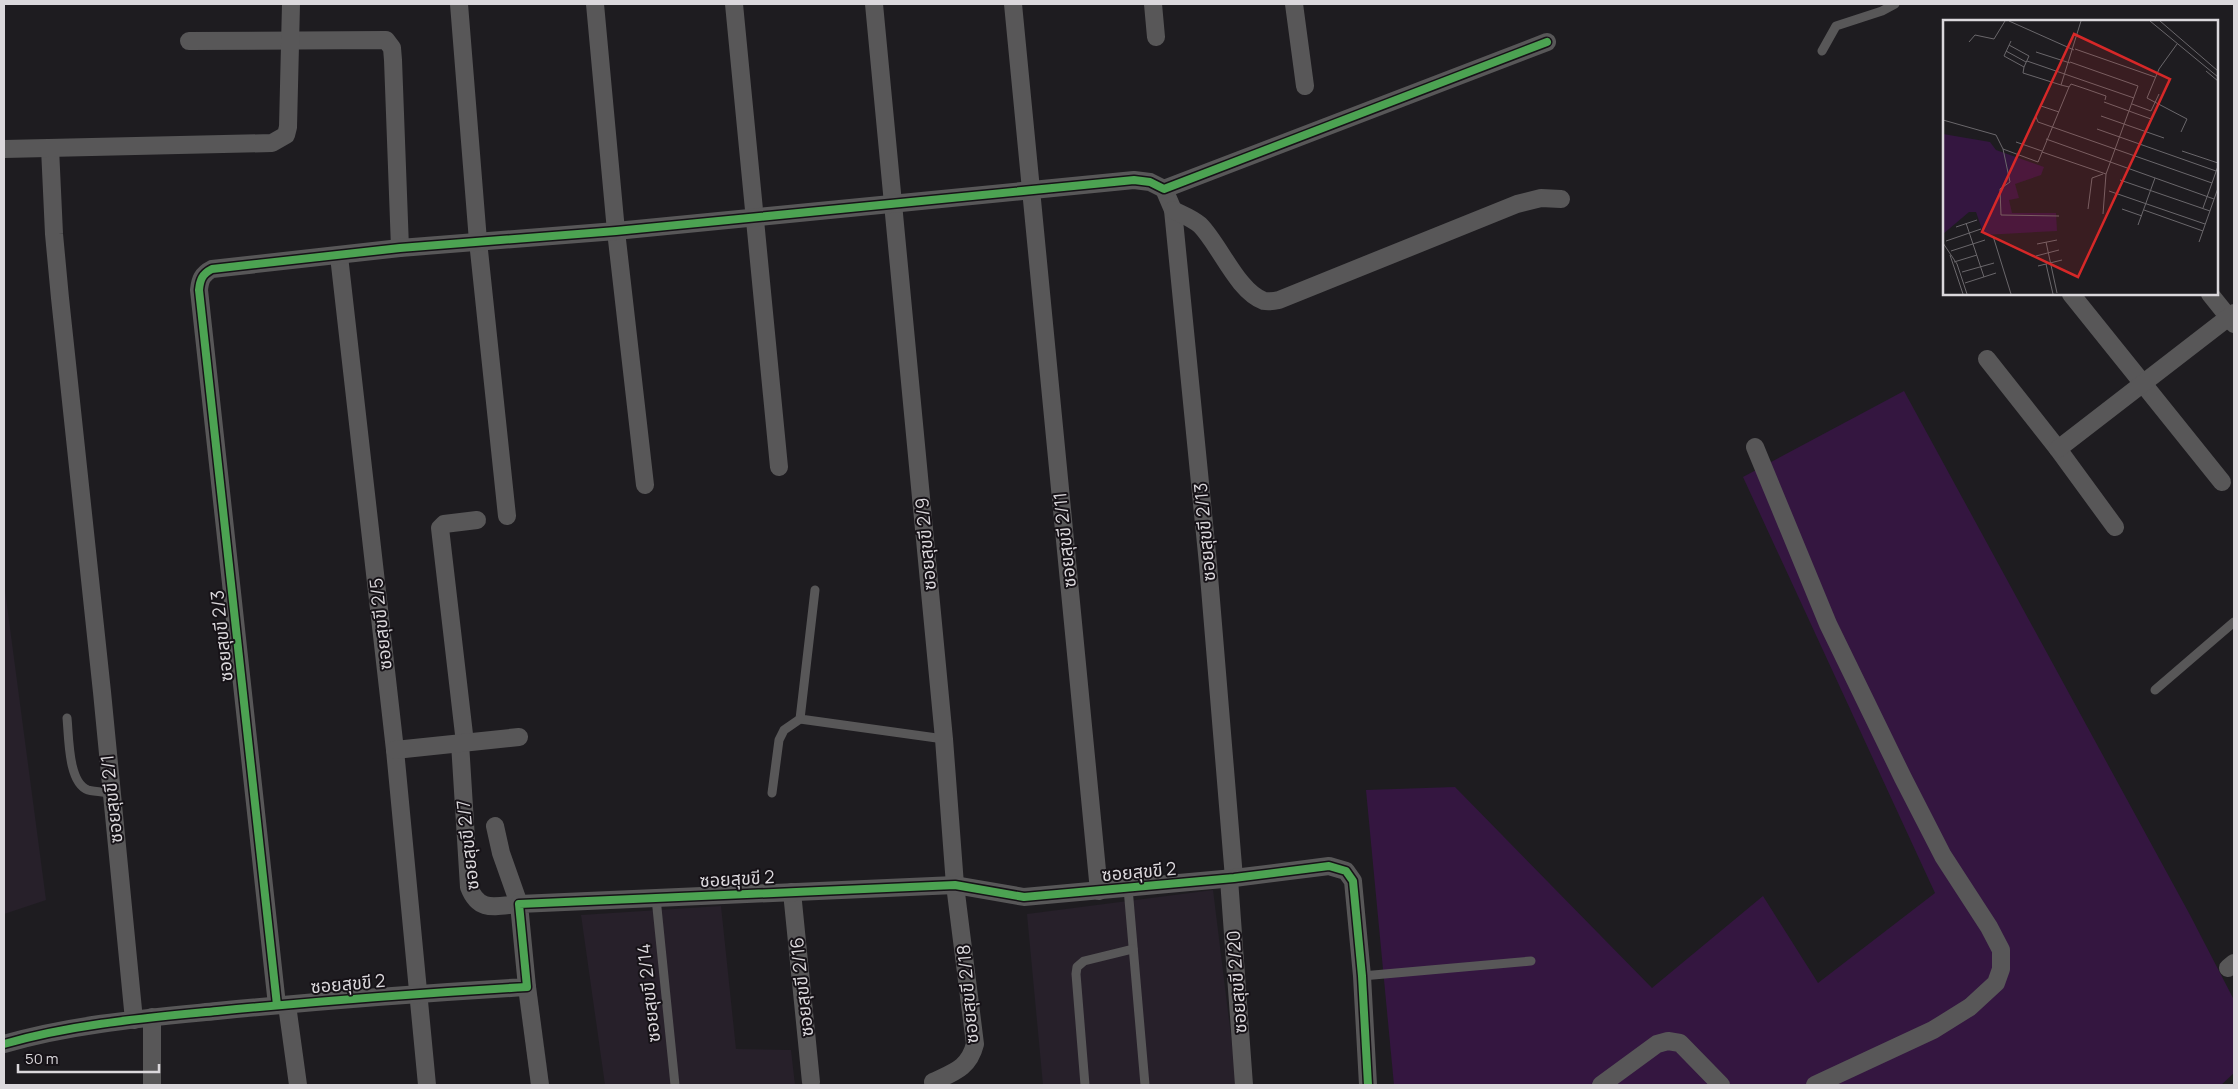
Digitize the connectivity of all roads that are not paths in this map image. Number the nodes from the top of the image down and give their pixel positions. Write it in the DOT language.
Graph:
graph roads {
  1 [pos="291,4"];
  2 [pos="459,4"];
  3 [pos="595,4"];
  4 [pos="734,4"];
  5 [pos="874,4"];
  6 [pos="1013,4"];
  7 [pos="1154,4"];
  8 [pos="1294,4"];
  9 [pos="1896,4"];
  10 [pos="1156,37"];
  11 [pos="189,41"];
  12 [pos="290,42"];
  13 [pos="1547,42"];
  14 [pos="1822,51"];
  15 [pos="1305,86"];
  16 [pos="50,148"];
  17 [pos="4,149"];
  18 [pos="1030,188"];
  19 [pos="1164,189"];
  20 [pos="1561,200"];
  21 [pos="893,203"];
  22 [pos="1173,210"];
  23 [pos="754,216"];
  24 [pos="616,231"];
  25 [pos="478,241"];
  26 [pos="400,248"];
  27 [pos="339,256"];
  28 [pos="2073,295"];
  29 [pos="2211,295"];
  30 [pos="2232,318"];
  31 [pos="1987,359"];
  32 [pos="2141,383"];
  33 [pos="1756,447"];
  34 [pos="2058,449"];
  35 [pos="779,467"];
  36 [pos="2222,482"];
  37 [pos="645,485"];
  38 [pos="507,516"];
  39 [pos="477,520"];
  40 [pos="2115,527"];
  41 [pos="815,590"];
  42 [pos="2234,622"];
  43 [pos="2155,690"];
  44 [pos="67,718"];
  45 [pos="800,719"];
  46 [pos="519,736"];
  47 [pos="944,739"];
  48 [pos="462,743"];
  49 [pos="395,750"];
  50 [pos="112,793"];
  51 [pos="772,793"];
  52 [pos="495,826"];
  53 [pos="1231,878"];
  54 [pos="955,884"];
  55 [pos="1128,888"];
  56 [pos="1099,891"];
  57 [pos="792,892"];
  58 [pos="656,898"];
  59 [pos="519,904"];
  60 [pos="1133,949"];
  61 [pos="1531,961"];
  62 [pos="1362,976"];
  63 [pos="527,987"];
  64 [pos="418,994"];
  65 [pos="282,1005"];
  66 [pos="152,1017"];
  67 [pos="134,1020"];
  68 [pos="4,1044"];
  69 [pos="812,1082"];
  70 [pos="933,1082"];
  71 [pos="152,1085"];
  72 [pos="298,1085"];
  73 [pos="426,1085"];
  74 [pos="540,1085"];
  75 [pos="675,1085"];
  76 [pos="1085,1085"];
  77 [pos="1145,1085"];
  78 [pos="1244,1085"];
  79 [pos="1368,1085"];
  80 [pos="1601,1085"];
  81 [pos="1721,1085"];
  82 [pos="1815,1085"];
  1 -- 12 [label="street"];
  2 -- 25 [label="street"];
  3 -- 24 [label="street"];
  4 -- 23 [label="street"];
  5 -- 21 [label="street, ซอยสุขขี 2/9"];
  6 -- 18 [label="street, ซอยสุขขี 2/11"];
  7 -- 10 [label="street"];
  8 -- 15 [label="street"];
  9 -- 14 [label="lane"];
  11 -- 12 [label="street"];
  12 -- 16 [label="street"];
  12 -- 26 [label="street"];
  13 -- 19 [label="street"];
  16 -- 17 [label="street"];
  16 -- 50 [label="street, ซอยสุขขี 2/1"];
  18 -- 19 [label="street"];
  18 -- 21 [label="street"];
  18 -- 56 [label="street, ซอยสุขขี 2/11"];
  19 -- 22 [label="street, ซอยสุขขี 2/13"];
  20 -- 22 [label="street"];
  21 -- 23 [label="street"];
  21 -- 47 [label="street, ซอยสุขขี 2/9"];
  22 -- 53 [label="street, ซอยสุขขี 2/13"];
  23 -- 24 [label="street"];
  23 -- 35 [label="street"];
  24 -- 25 [label="street"];
  24 -- 37 [label="street"];
  25 -- 26 [label="street"];
  25 -- 38 [label="street"];
  26 -- 27 [label="street"];
  27 -- 49 [label="street, ซอยสุขขี 2/5"];
  27 -- 65 [label="street, ซอยสุขขี 2/3"];
  28 -- 32 [label="street"];
  29 -- 30 [label="street"];
  30 -- 32 [label="street"];
  31 -- 34 [label="street"];
  32 -- 34 [label="street"];
  32 -- 36 [label="street"];
  33 -- 82 [label="street"];
  34 -- 40 [label="street"];
  39 -- 48 [label="street"];
  41 -- 45 [label="lane"];
  42 -- 43 [label="lane"];
  44 -- 50 [label="lane"];
  45 -- 47 [label="lane"];
  45 -- 51 [label="lane"];
  46 -- 48 [label="street"];
  47 -- 54 [label="street, ซอยสุขขี 2/9"];
  48 -- 49 [label="street"];
  48 -- 59 [label="street, ซอยสุขขี 2/7"];
  49 -- 64 [label="street, ซอยสุขขี 2/5"];
  50 -- 67 [label="street, ซอยสุขขี 2/1"];
  52 -- 59 [label="street"];
  53 -- 55 [label="street, ซอยสุขขี 2"];
  53 -- 62 [label="street, ซอยสุขขี 2"];
  53 -- 78 [label="street, ซอยสุขขี 2/20"];
  54 -- 56 [label="street, ซอยสุขขี 2"];
  54 -- 57 [label="street, ซอยสุขขี 2"];
  54 -- 70 [label="street, ซอยสุขขี 2/18"];
  55 -- 56 [label="street, ซอยสุขขี 2"];
  55 -- 60 [label="lane"];
  57 -- 58 [label="street, ซอยสุขขี 2"];
  57 -- 69 [label="street, ซอยสุขขี 2/16"];
  58 -- 59 [label="street, ซอยสุขขี 2"];
  58 -- 75 [label="lane, ซอยสุขขี 2/14"];
  59 -- 63 [label="street"];
  60 -- 76 [label="lane"];
  60 -- 77 [label="lane"];
  61 -- 62 [label="lane"];
  62 -- 79 [label="street, ซอยสุขขี 2"];
  63 -- 64 [label="street, ซอยสุขขี 2"];
  63 -- 74 [label="street"];
  64 -- 65 [label="street, ซอยสุขขี 2"];
  64 -- 73 [label="street, ซอยสุขขี 2/5"];
  65 -- 66 [label="street, ซอยสุขขี 2"];
  65 -- 72 [label="street, ซอยสุขขี 2/3"];
  66 -- 67 [label="street, ซอยสุขขี 2"];
  66 -- 71 [label="street"];
  67 -- 68 [label="street, ซอยสุขขี 2"];
  80 -- 81 [label="street"];
}
